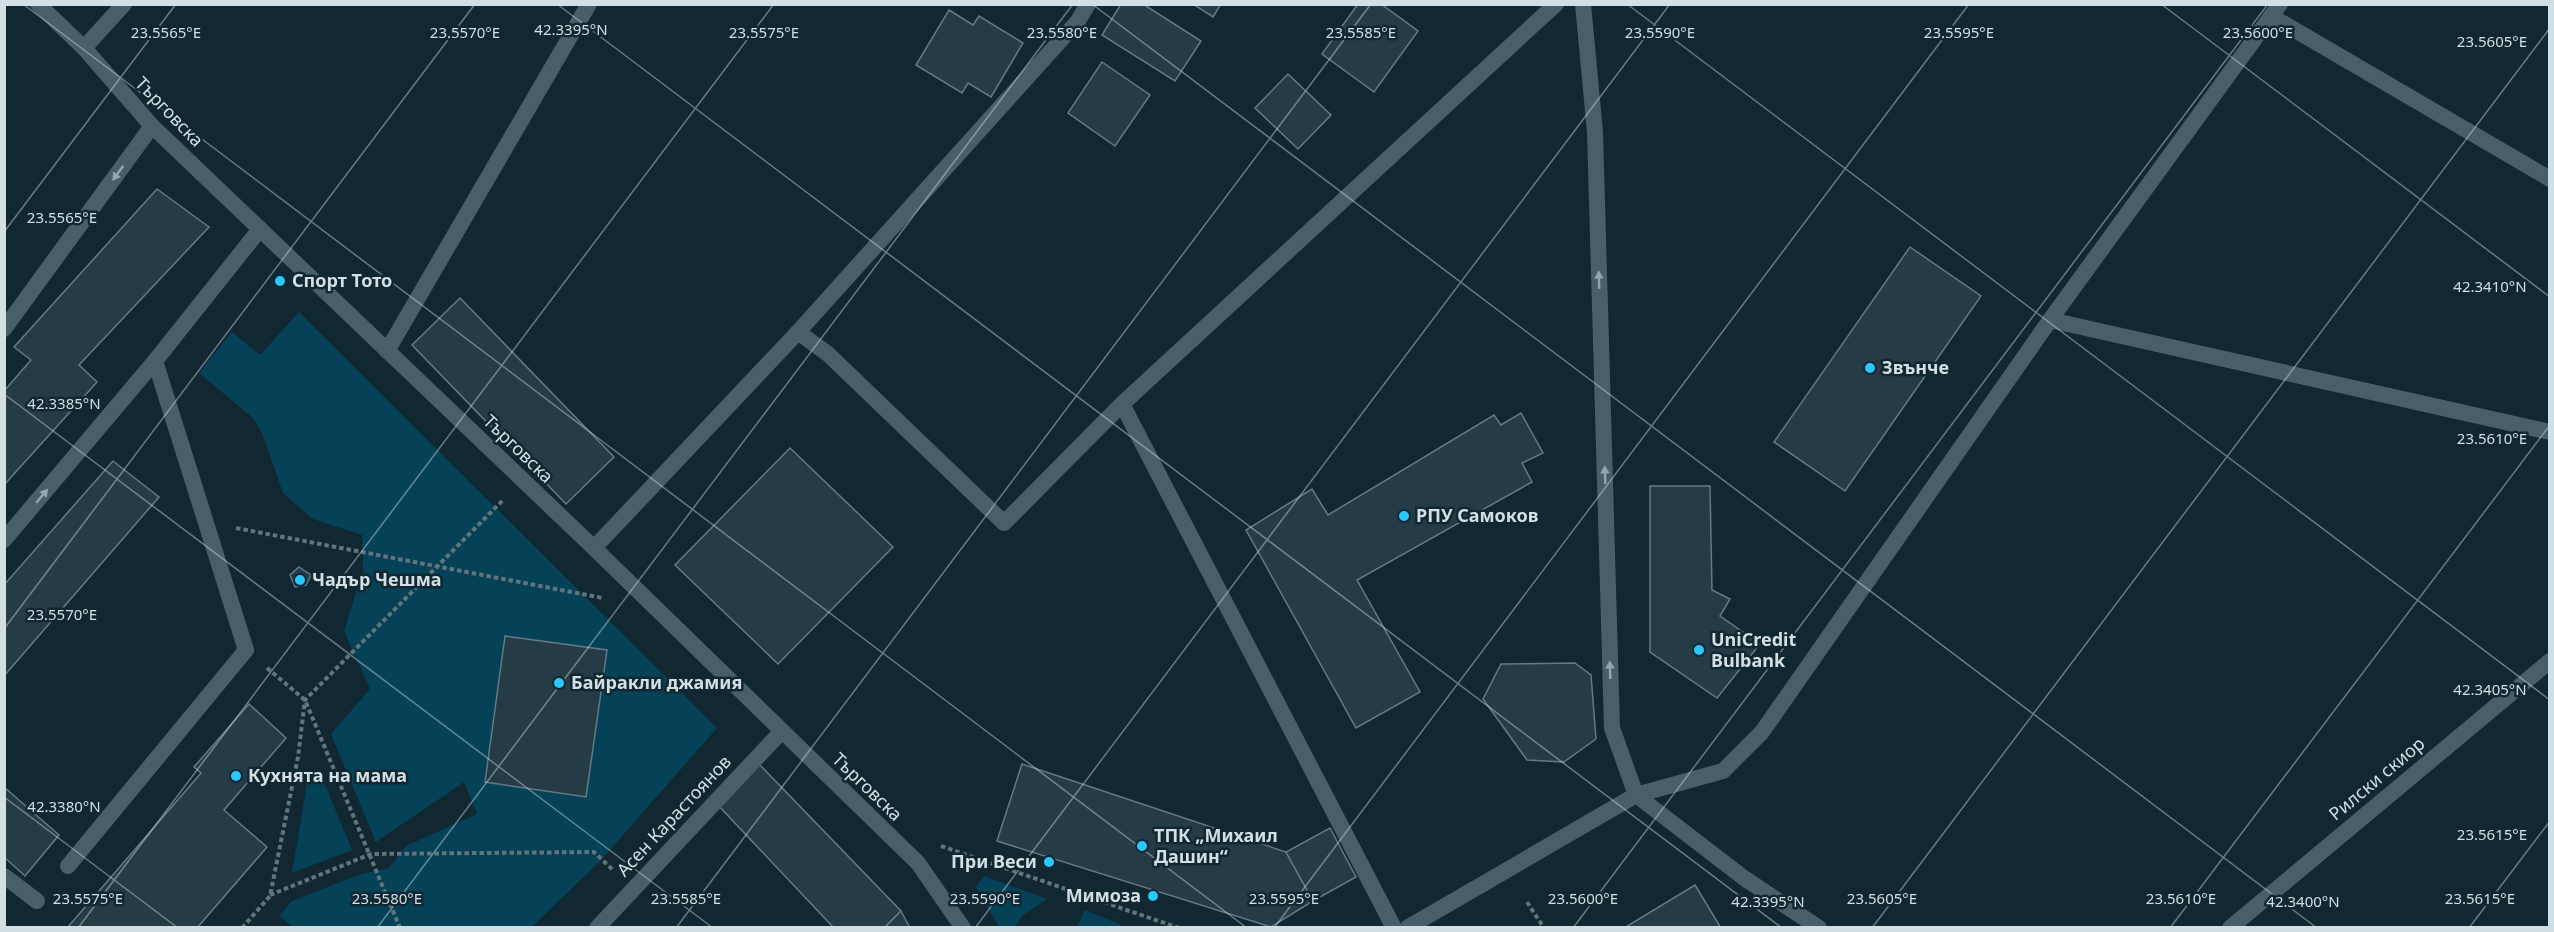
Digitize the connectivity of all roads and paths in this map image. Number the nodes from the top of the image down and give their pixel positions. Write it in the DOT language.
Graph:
graph roads {
  1 [pos="38,4"];
  2 [pos="124,4"];
  3 [pos="589,4"];
  4 [pos="1088,4"];
  5 [pos="1556,4"];
  6 [pos="1583,4"];
  7 [pos="2275,10"];
  8 [pos="84,48"];
  9 [pos="152,126"];
  10 [pos="2550,178"];
  11 [pos="260,229"];
  12 [pos="2050,320"];
  13 [pos="4,329"];
  14 [pos="798,332"];
  15 [pos="387,351"];
  16 [pos="155,361"];
  17 [pos="1122,404"];
  18 [pos="2550,432"];
  19 [pos="523,480"];
  20 [pos="206,522"];
  21 [pos="4,540"];
  22 [pos="594,548"];
  23 [pos="437,567"];
  24 [pos="609,599"];
  25 [pos="246,650"];
  26 [pos="2550,661"];
  27 [pos="305,700"];
  28 [pos="781,732"];
  29 [pos="1636,795"];
  30 [pos="937,844"];
  31 [pos="371,854"];
  32 [pos="68,866"];
  33 [pos="4,876"];
  34 [pos="632,890"];
  35 [pos="270,896"];
  36 [pos="37,901"];
  37 [pos="1527,902"];
  38 [pos="242,927"];
  39 [pos="400,927"];
  40 [pos="597,927"];
  41 [pos="963,927"];
  42 [pos="1179,927"];
  43 [pos="1394,927"];
  44 [pos="1407,927"];
  45 [pos="1544,927"];
  46 [pos="1819,927"];
  47 [pos="2230,927"];
  1 -- 8 [label="street, Търговска"];
  2 -- 8 [label="street"];
  3 -- 15 [label="street"];
  4 -- 14 [label="street"];
  5 -- 17 [label="street"];
  29 -- 6 [label="street, one-way"];
  7 -- 10 [label="street"];
  7 -- 12 [label="street"];
  8 -- 9 [label="street, Търговска"];
  9 -- 11 [label="street, Търговска"];
  9 -- 13 [label="street, one-way"];
  11 -- 15 [label="street, Търговска"];
  11 -- 16 [label="street"];
  12 -- 18 [label="street"];
  12 -- 29 [label="street"];
  14 -- 17 [label="street"];
  14 -- 22 [label="street"];
  15 -- 19 [label="street, Търговска"];
  16 -- 20 [label="street"];
  21 -- 16 [label="street, one-way"];
  17 -- 43 [label="street"];
  19 -- 22 [label="street, Търговска"];
  19 -- 23 [label="path"];
  20 -- 23 [label="path"];
  20 -- 25 [label="street"];
  22 -- 28 [label="street, Търговска"];
  23 -- 24 [label="path"];
  23 -- 27 [label="path"];
  25 -- 27 [label="path"];
  25 -- 32 [label="street"];
  26 -- 47 [label="street, Рилски скиор"];
  27 -- 31 [label="path"];
  27 -- 35 [label="path"];
  28 -- 34 [label="street, Асен Карастоянов"];
  28 -- 41 [label="street, Търговска"];
  29 -- 44 [label="street"];
  29 -- 46 [label="street"];
  30 -- 42 [label="path"];
  31 -- 34 [label="path"];
  31 -- 35 [label="path"];
  31 -- 39 [label="path"];
  33 -- 36 [label="street"];
  34 -- 40 [label="street, Асен Карастоянов"];
  35 -- 38 [label="path"];
  37 -- 45 [label="path"];
}
